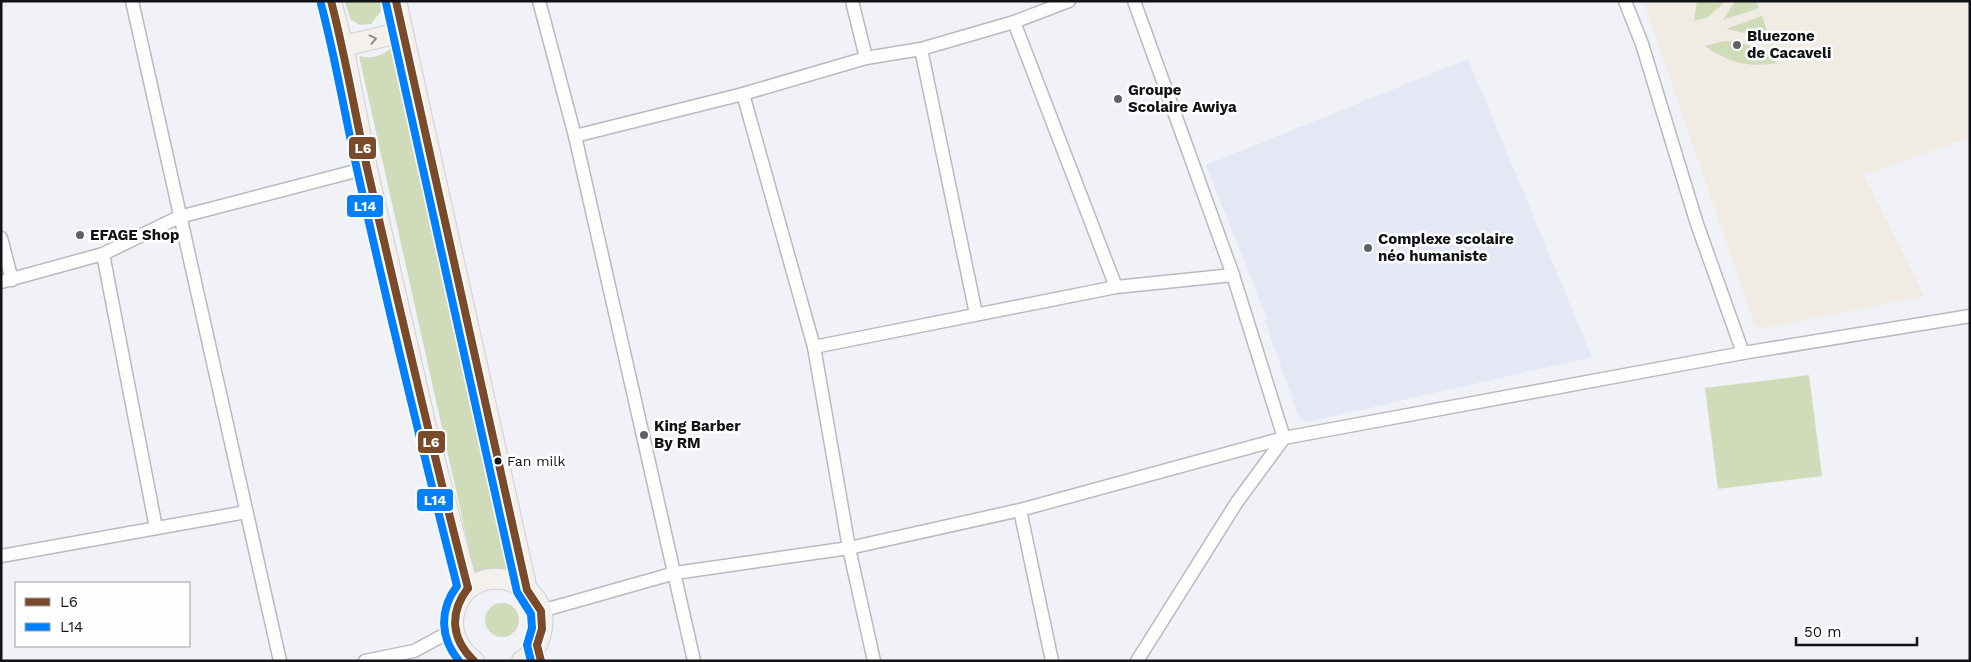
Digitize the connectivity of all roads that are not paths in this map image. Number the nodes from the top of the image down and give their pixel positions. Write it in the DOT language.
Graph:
graph roads {
  1 [pos="132,1"];
  2 [pos="331,1"];
  3 [pos="539,1"];
  4 [pos="852,1"];
  5 [pos="1069,1"];
  6 [pos="1134,1"];
  7 [pos="1625,1"];
  8 [pos="397,2"];
  9 [pos="1014,22"];
  10 [pos="403,32"];
  11 [pos="343,46"];
  12 [pos="921,49"];
  13 [pos="866,58"];
  14 [pos="743,94"];
  15 [pos="575,136"];
  16 [pos="367,168"];
  17 [pos="179,217"];
  18 [pos="1,238"];
  19 [pos="103,254"];
  20 [pos="1233,275"];
  21 [pos="7,281"];
  22 [pos="1116,287"];
  23 [pos="976,314"];
  24 [pos="1970,316"];
  25 [pos="814,347"];
  26 [pos="1743,353"];
  27 [pos="1284,438"];
  28 [pos="1020,510"];
  29 [pos="246,512"];
  30 [pos="156,528"];
  31 [pos="848,548"];
  32 [pos="1,556"];
  33 [pos="676,573"];
  34 [pos="468,588"];
  35 [pos="527,590"];
  36 [pos="541,611"];
  37 [pos="453,630"];
  38 [pos="539,653"];
  39 [pos="280,661"];
  40 [pos="365,661"];
  41 [pos="474,661"];
  42 [pos="522,661"];
  43 [pos="694,661"];
  44 [pos="874,661"];
  45 [pos="1052,661"];
  46 [pos="1137,661"];
  1 -- 17 [label="street"];
  2 -- 11 [label="main road"];
  3 -- 15 [label="street"];
  4 -- 13 [label="street"];
  5 -- 9 [label="street"];
  6 -- 20 [label="street"];
  7 -- 26 [label="street"];
  8 -- 10 [label="main road"];
  9 -- 12 [label="street"];
  9 -- 22 [label="street"];
  11 -- 10 [label="main road, one-way"];
  10 -- 35 [label="main road"];
  11 -- 16 [label="main road"];
  12 -- 13 [label="street"];
  12 -- 23 [label="street"];
  13 -- 14 [label="street"];
  14 -- 15 [label="street"];
  14 -- 25 [label="street"];
  15 -- 33 [label="street"];
  16 -- 17 [label="street"];
  16 -- 34 [label="main road"];
  17 -- 19 [label="street"];
  17 -- 29 [label="street"];
  18 -- 21 [label="street"];
  19 -- 21 [label="street"];
  19 -- 30 [label="street"];
  20 -- 22 [label="street"];
  20 -- 27 [label="street"];
  22 -- 23 [label="street"];
  23 -- 25 [label="street"];
  24 -- 26 [label="street"];
  25 -- 31 [label="street"];
  26 -- 27 [label="street"];
  27 -- 28 [label="street"];
  27 -- 46 [label="street"];
  28 -- 31 [label="street"];
  28 -- 45 [label="street"];
  29 -- 30 [label="street"];
  29 -- 39 [label="street"];
  30 -- 32 [label="street"];
  31 -- 33 [label="street"];
  31 -- 44 [label="street"];
  33 -- 36 [label="street"];
  33 -- 43 [label="street"];
  34 -- 35 [label="main road"];
  34 -- 37 [label="main road"];
  35 -- 36 [label="main road"];
  36 -- 38 [label="main road"];
  37 -- 40 [label="street"];
  37 -- 41 [label="main road"];
  38 -- 42 [label="main road"];
}
